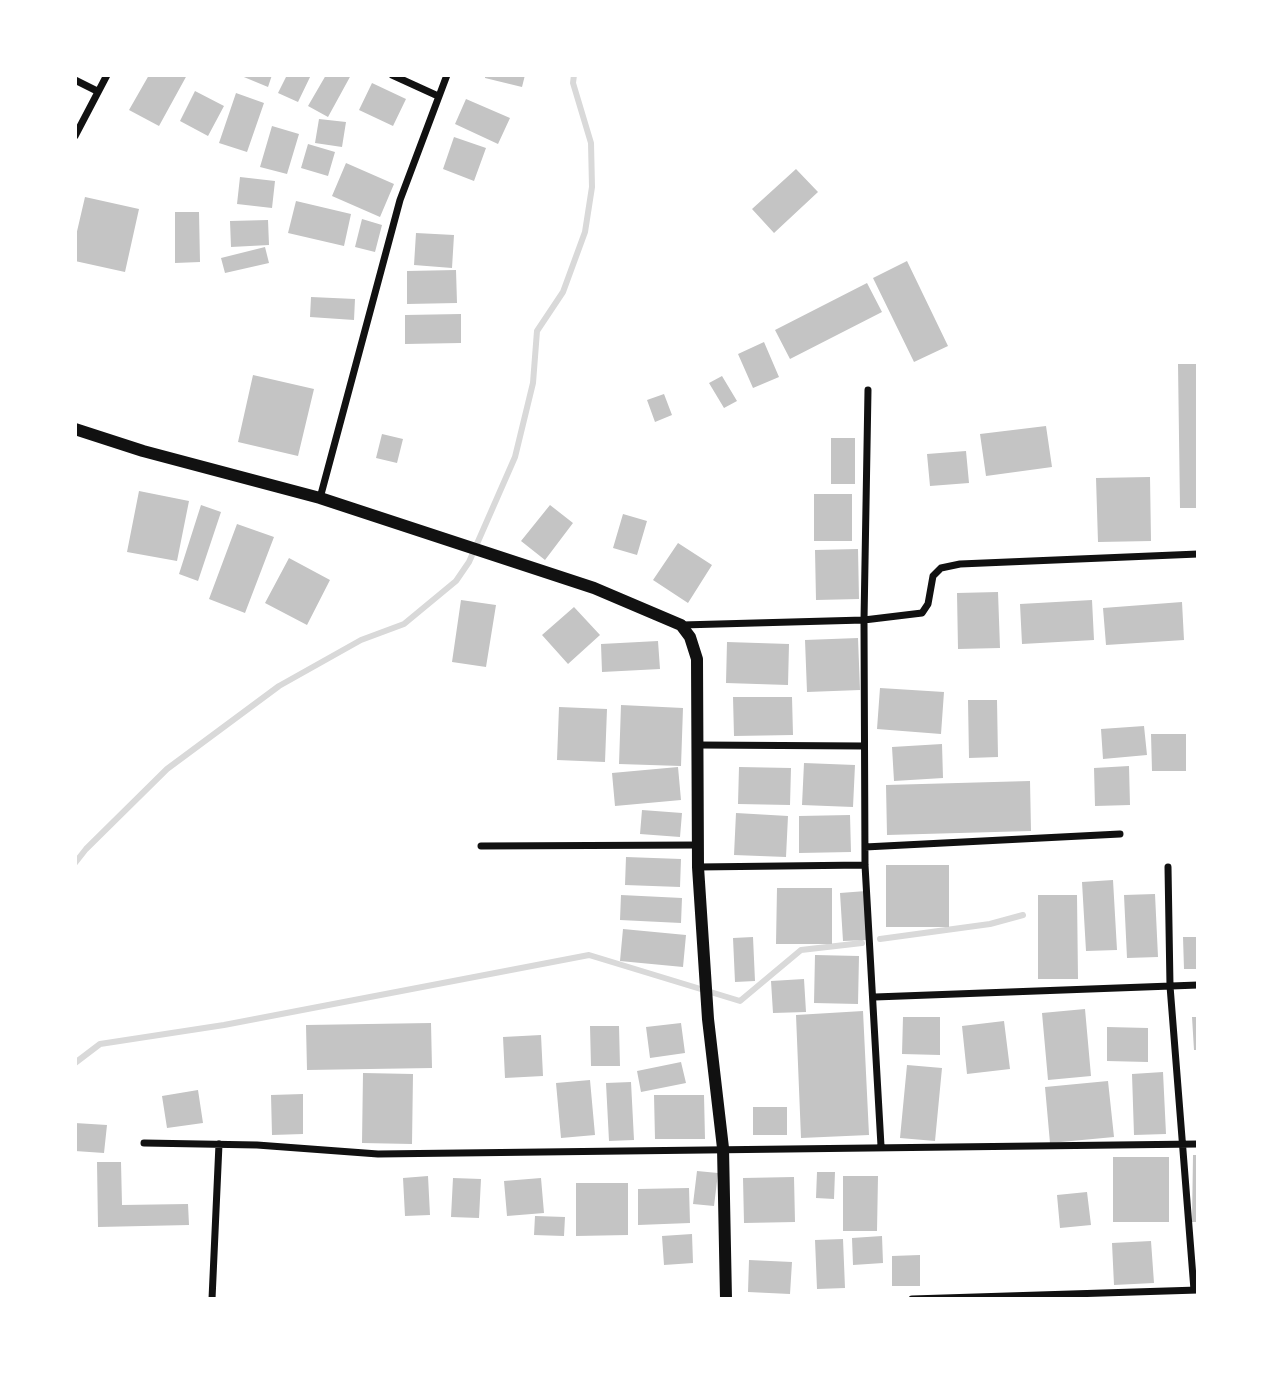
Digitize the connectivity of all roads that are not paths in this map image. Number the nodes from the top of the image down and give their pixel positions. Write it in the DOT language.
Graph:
graph roads {
  1 [pos="107,75"];
  2 [pos="392,75"];
  3 [pos="447,75"];
  4 [pos="75,80"];
  5 [pos="97,91"];
  6 [pos="438,96"];
  7 [pos="75,136"];
  8 [pos="868,390"];
  9 [pos="75,429"];
  10 [pos="320,498"];
  11 [pos="1198,554"];
  12 [pos="864,620"];
  13 [pos="681,625"];
  14 [pos="698,745"];
  15 [pos="864,746"];
  16 [pos="1121,834"];
  17 [pos="698,845"];
  18 [pos="481,846"];
  19 [pos="865,847"];
  20 [pos="865,865"];
  21 [pos="698,867"];
  22 [pos="1168,867"];
  23 [pos="1198,985"];
  24 [pos="1170,986"];
  25 [pos="875,996"];
  26 [pos="144,1143"];
  27 [pos="1198,1144"];
  28 [pos="1182,1145"];
  29 [pos="881,1146"];
  30 [pos="219,1147"];
  31 [pos="723,1148"];
  32 [pos="1196,1290"];
  33 [pos="212,1299"];
  34 [pos="726,1299"];
  35 [pos="912,1299"];
  1 -- 5 [label="street"];
  2 -- 6 [label="street"];
  3 -- 6 [label="street"];
  4 -- 5 [label="street"];
  5 -- 7 [label="street"];
  6 -- 10 [label="street"];
  8 -- 12 [label="street"];
  9 -- 10 [label="street"];
  10 -- 13 [label="street"];
  11 -- 12 [label="street"];
  12 -- 13 [label="street"];
  12 -- 15 [label="street"];
  13 -- 14 [label="street"];
  14 -- 15 [label="street"];
  14 -- 17 [label="street"];
  15 -- 19 [label="street"];
  16 -- 19 [label="street"];
  17 -- 18 [label="street"];
  17 -- 21 [label="street"];
  19 -- 20 [label="street"];
  20 -- 21 [label="street"];
  20 -- 25 [label="street"];
  21 -- 31 [label="street"];
  22 -- 24 [label="street"];
  23 -- 24 [label="street"];
  24 -- 25 [label="street"];
  24 -- 28 [label="street"];
  25 -- 29 [label="street"];
  26 -- 30 [label="street"];
  27 -- 28 [label="street"];
  28 -- 29 [label="street"];
  28 -- 32 [label="street"];
  29 -- 31 [label="street"];
  30 -- 31 [label="street"];
  30 -- 33 [label="street"];
  31 -- 34 [label="street"];
  32 -- 35 [label="street"];
}
